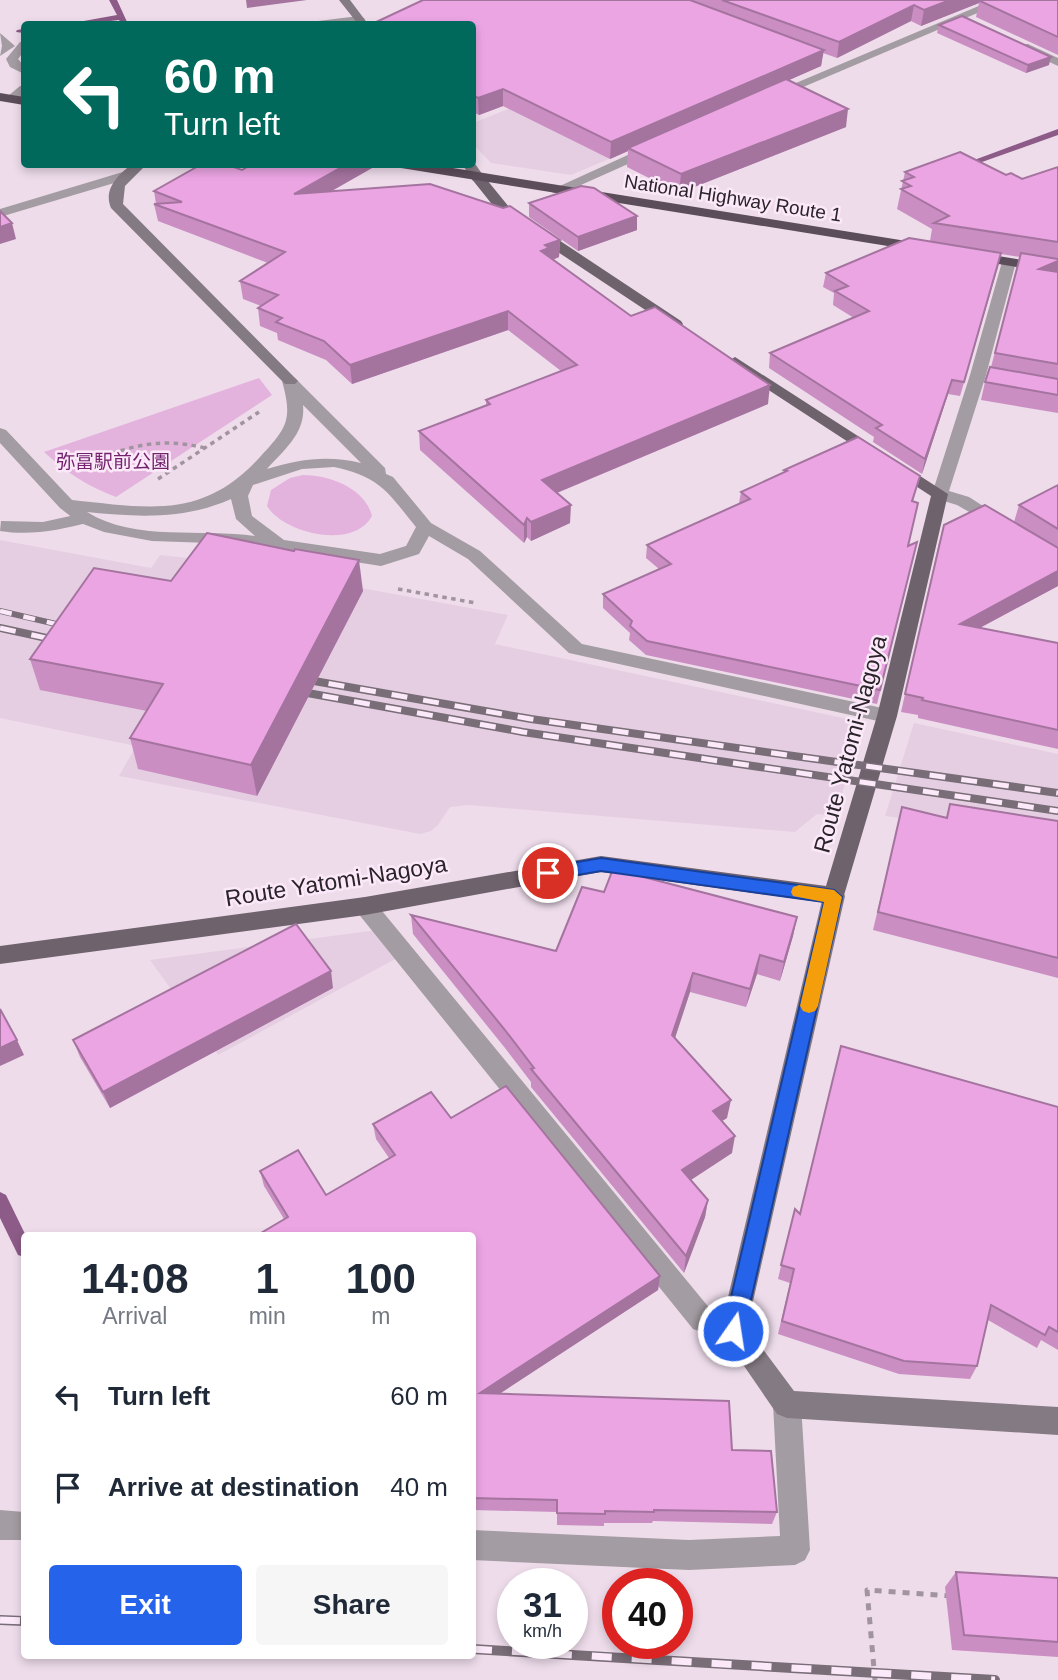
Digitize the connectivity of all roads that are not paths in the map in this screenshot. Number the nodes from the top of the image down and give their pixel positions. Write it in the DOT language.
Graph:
graph roads {
  1 [pos="344,0"];
  2 [pos="1003,0"];
  3 [pos="962,18"];
  4 [pos="360,21"];
  5 [pos="974,23"];
  6 [pos="0,36"];
  7 [pos="1010,40"];
  8 [pos="21,48"];
  9 [pos="0,53"];
  10 [pos="1058,62"];
  11 [pos="21,68"];
  12 [pos="762,100"];
  13 [pos="660,145"];
  14 [pos="136,168"];
  15 [pos="423,168"];
  16 [pos="471,168"];
  17 [pos="126,175"];
  18 [pos="478,178"];
  19 [pos="558,190"];
  20 [pos="0,213"];
  21 [pos="1009,262"];
  22 [pos="1058,270"];
  23 [pos="692,335"];
  24 [pos="723,355"];
  25 [pos="290,381"];
  26 [pos="0,433"];
  27 [pos="387,481"];
  28 [pos="245,482"];
  29 [pos="940,494"];
  30 [pos="65,505"];
  31 [pos="84,518"];
  32 [pos="1,526"];
  33 [pos="425,527"];
  34 [pos="1012,532"];
  35 [pos="286,546"];
  36 [pos="887,716"];
  37 [pos="834,897"];
  38 [pos="365,906"];
  39 [pos="0,955"];
  40 [pos="733,1331"];
  41 [pos="787,1404"];
  42 [pos="1058,1421"];
  43 [pos="0,1525"];
  44 [pos="21,1526"];
  45 [pos="476,1545"];
  1 -- 4 [label="street"];
  2 -- 3 [label="street"];
  3 -- 5 [label="street"];
  3 -- 12 [label="street"];
  6 -- 9 [label="street"];
  7 -- 10 [label="street"];
  8 -- 11 [label="street"];
  13 -- 19 [label="street"];
  14 -- 17 [label="street"];
  15 -- 18 [label="highway, National Highway Route 1"];
  16 -- 18 [label="street"];
  17 -- 20 [label="street"];
  17 -- 25 [label="street"];
  18 -- 19 [label="highway, National Highway Route 1"];
  18 -- 23 [label="main road"];
  19 -- 21 [label="highway, National Highway Route 1"];
  21 -- 22 [label="highway, National Highway Route 1"];
  21 -- 29 [label="street"];
  24 -- 29 [label="main road"];
  25 -- 27 [label="street"];
  25 -- 28 [label="street"];
  26 -- 30 [label="street"];
  27 -- 28 [label="street"];
  27 -- 33 [label="street"];
  28 -- 30 [label="street"];
  28 -- 35 [label="street"];
  29 -- 34 [label="street"];
  29 -- 36 [label="main road, Route Yatomi-Nagoya"];
  30 -- 31 [label="street"];
  31 -- 32 [label="street"];
  31 -- 35 [label="street"];
  33 -- 35 [label="street"];
  33 -- 36 [label="street"];
  36 -- 37 [label="main road, Route Yatomi-Nagoya"];
  37 -- 38 [label="main road, Route Yatomi-Nagoya"];
  37 -- 40 [label="street"];
  38 -- 39 [label="main road, Route Yatomi-Nagoya"];
  38 -- 40 [label="street"];
  40 -- 41 [label="street"];
  41 -- 42 [label="street"];
  41 -- 45 [label="street"];
  43 -- 44 [label="street"];
}
